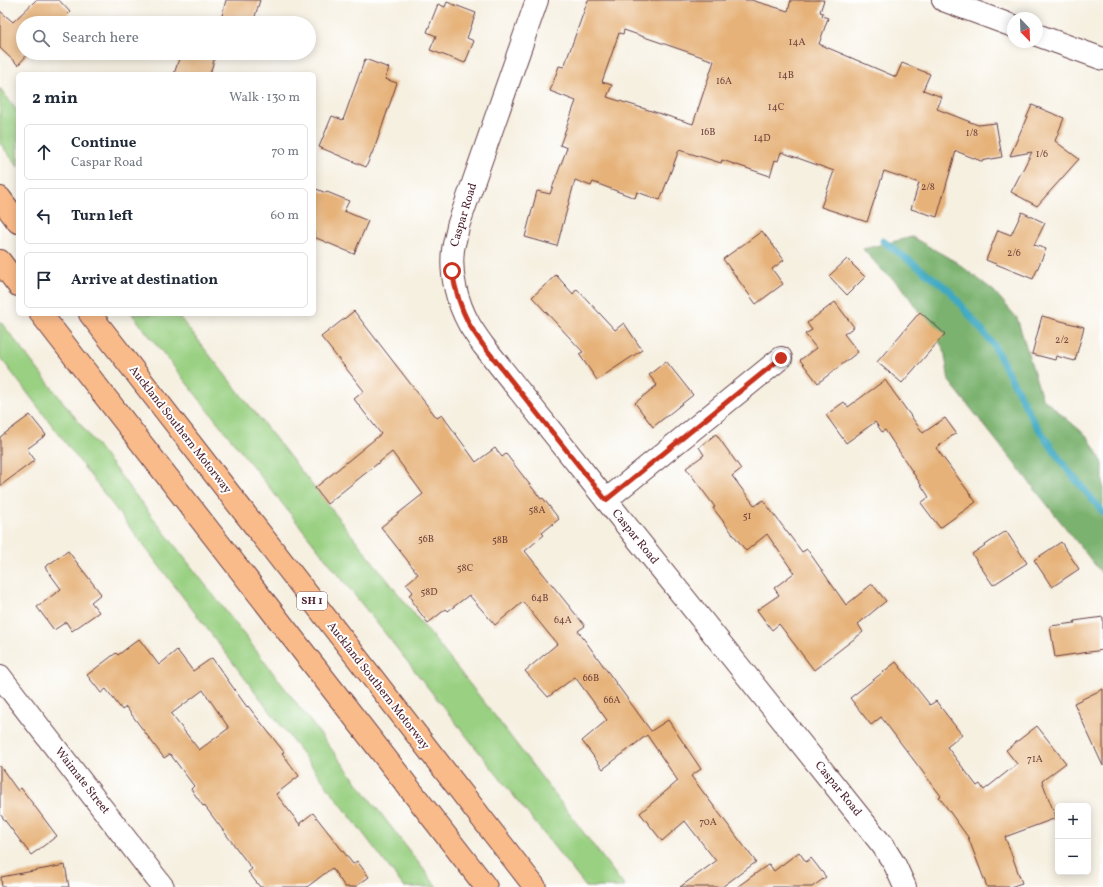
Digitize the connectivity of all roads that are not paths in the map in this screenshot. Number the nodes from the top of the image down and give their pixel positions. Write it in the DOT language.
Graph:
graph roads {
  1 [pos="537,0"];
  2 [pos="944,0"];
  3 [pos="1007,24"];
  4 [pos="1043,37"];
  5 [pos="1103,59"];
  6 [pos="0,198"];
  7 [pos="16,219"];
  8 [pos="0,261"];
  9 [pos="16,281"];
  10 [pos="43,316"];
  11 [pos="92,316"];
  12 [pos="781,358"];
  13 [pos="606,500"];
  14 [pos="0,676"];
  15 [pos="163,887"];
  16 [pos="486,887"];
  17 [pos="534,887"];
  18 [pos="905,887"];
  1 -- 13 [label="street, Caspar Road"];
  2 -- 3 [label="street"];
  4 -- 5 [label="street"];
  6 -- 7 [label="highway"];
  8 -- 9 [label="highway"];
  10 -- 16 [label="highway"];
  11 -- 17 [label="highway, Auckland Southern Motorway / SH 1"];
  12 -- 13 [label="street"];
  13 -- 18 [label="street, Caspar Road"];
  14 -- 15 [label="street, Waimate Street"];
}
